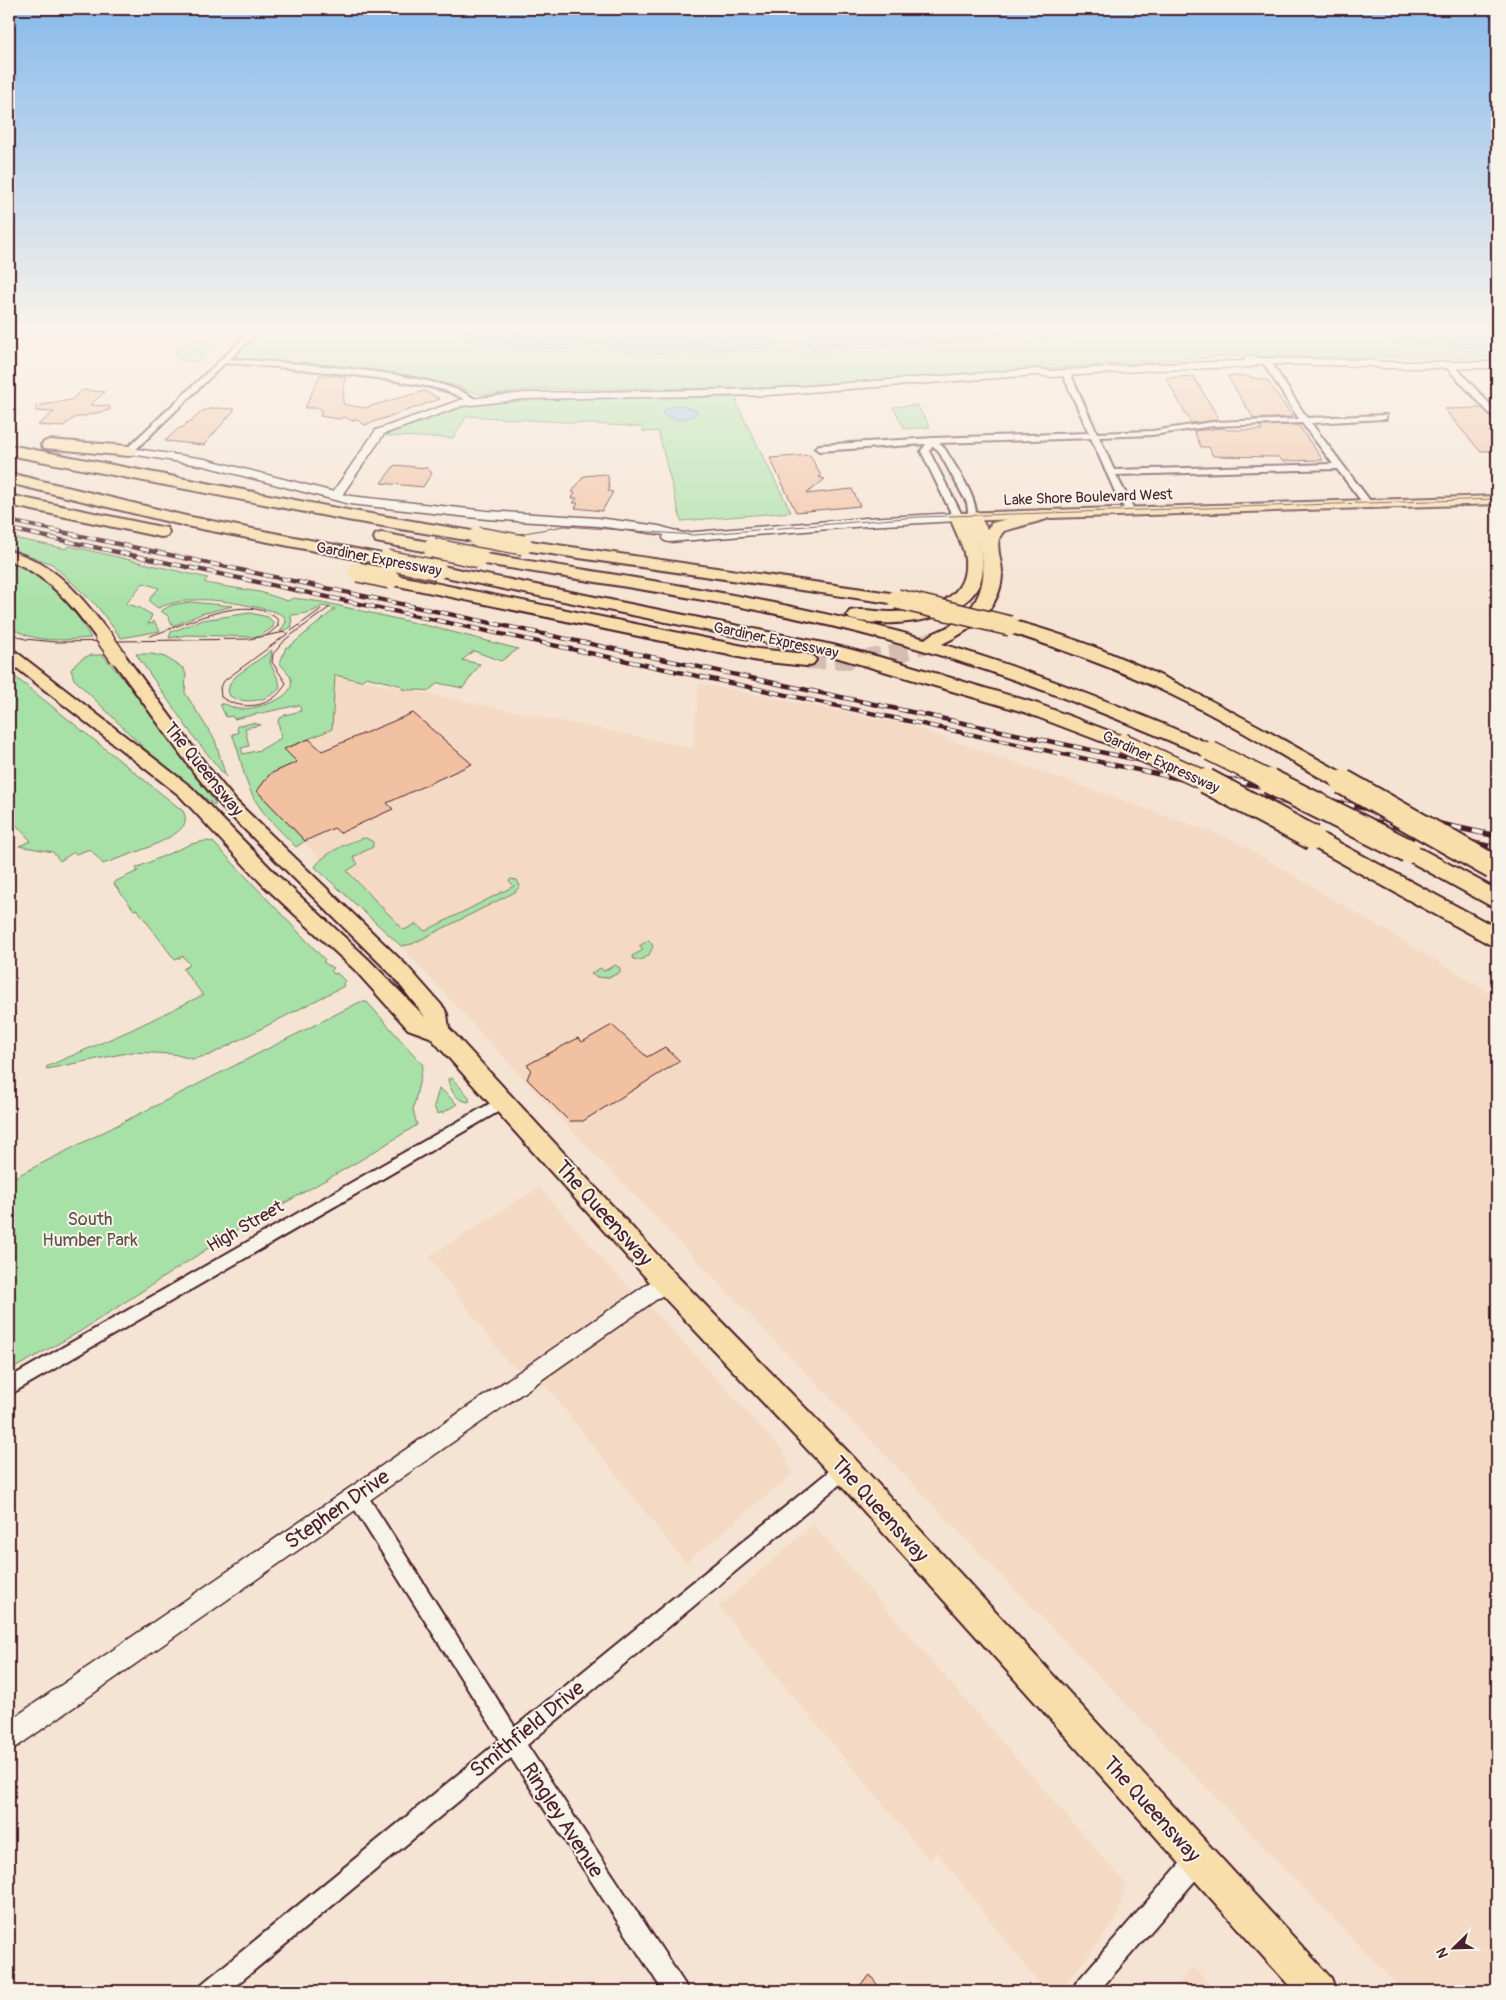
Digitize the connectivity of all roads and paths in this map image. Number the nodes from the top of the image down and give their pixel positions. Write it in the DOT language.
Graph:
graph roads {
  1 [pos="156,425"];
  2 [pos="397,425"];
  3 [pos="1089,425"];
  4 [pos="1204,425"];
  5 [pos="1308,425"];
  6 [pos="1094,436"];
  7 [pos="9,440"];
  8 [pos="932,441"];
  9 [pos="819,448"];
  10 [pos="9,450"];
  11 [pos="129,451"];
  12 [pos="9,462"];
  13 [pos="1339,466"];
  14 [pos="1110,473"];
  15 [pos="9,478"];
  16 [pos="9,491"];
  17 [pos="336,496"];
  18 [pos="9,500"];
  19 [pos="1497,500"];
  20 [pos="1368,504"];
  21 [pos="1130,511"];
  22 [pos="488,515"];
  23 [pos="1041,515"];
  24 [pos="965,517"];
  25 [pos="186,521"];
  26 [pos="322,526"];
  27 [pos="587,534"];
  28 [pos="680,536"];
  29 [pos="615,537"];
  30 [pos="438,545"];
  31 [pos="242,548"];
  32 [pos="481,549"];
  33 [pos="989,549"];
  34 [pos="9,555"];
  35 [pos="339,568"];
  36 [pos="934,641"];
  37 [pos="9,654"];
  38 [pos="806,660"];
  39 [pos="1495,868"];
  40 [pos="1497,900"];
  41 [pos="1497,938"];
  42 [pos="438,1031"];
  43 [pos="503,1102"];
  44 [pos="666,1282"];
  45 [pos="9,1387"];
  46 [pos="845,1469"];
  47 [pos="357,1496"];
  48 [pos="9,1737"];
  49 [pos="512,1742"];
  50 [pos="1198,1860"];
  51 [pos="211,1991"];
  52 [pos="676,1991"];
  53 [pos="1084,1991"];
  54 [pos="1318,1991"];
  1 -- 11 [label="street"];
  2 -- 17 [label="street"];
  3 -- 6 [label="street"];
  4 -- 6 [label="street"];
  5 -- 13 [label="street"];
  6 -- 8 [label="street"];
  6 -- 14 [label="street"];
  7 -- 11 [label="highway"];
  8 -- 9 [label="street"];
  8 -- 24 [label="street"];
  8 -- 24 [label="street"];
  10 -- 32 [label="highway"];
  11 -- 17 [label="main road, Lake Shore Boulevard West"];
  12 -- 26 [label="highway, Gardiner Expressway"];
  13 -- 14 [label="street"];
  13 -- 20 [label="street"];
  14 -- 21 [label="street"];
  15 -- 25 [label="highway, Gardiner Expressway"];
  16 -- 25 [label="highway"];
  17 -- 22 [label="main road, Lake Shore Boulevard West"];
  18 -- 31 [label="highway"];
  19 -- 20 [label="main road, Lake Shore Boulevard West"];
  20 -- 21 [label="main road, Lake Shore Boulevard West"];
  21 -- 23 [label="main road, Lake Shore Boulevard West"];
  22 -- 27 [label="main road, Lake Shore Boulevard West"];
  22 -- 28 [label="main road, Lake Shore Boulevard West"];
  23 -- 24 [label="main road, Lake Shore Boulevard West"];
  23 -- 33 [label="highway"];
  24 -- 28 [label="main road, Lake Shore Boulevard West"];
  24 -- 32 [label="highway"];
  24 -- 33 [label="highway"];
  25 -- 41 [label="highway, Gardiner Expressway, bridge"];
  26 -- 30 [label="highway"];
  26 -- 30 [label="highway, Gardiner Expressway"];
  28 -- 29 [label="main road, Lake Shore Boulevard West"];
  30 -- 32 [label="highway, Gardiner Expressway, bridge"];
  32 -- 39 [label="highway, bridge"];
  32 -- 40 [label="highway, Gardiner Expressway, bridge"];
  33 -- 36 [label="highway"];
  34 -- 42 [label="main road, The Queensway, bridge"];
  35 -- 38 [label="highway, bridge"];
  37 -- 42 [label="main road, The Queensway"];
  42 -- 43 [label="main road, The Queensway"];
  43 -- 44 [label="main road, The Queensway"];
  43 -- 45 [label="street, High Street"];
  44 -- 46 [label="main road, The Queensway"];
  44 -- 47 [label="street, Stephen Drive"];
  46 -- 49 [label="street, Smithfield Drive"];
  46 -- 50 [label="main road, The Queensway"];
  47 -- 48 [label="street, Stephen Drive"];
  47 -- 49 [label="street, Ringley Avenue"];
  49 -- 51 [label="street, Smithfield Drive"];
  49 -- 52 [label="street, Ringley Avenue"];
  50 -- 53 [label="street"];
  50 -- 54 [label="main road, The Queensway"];
}
